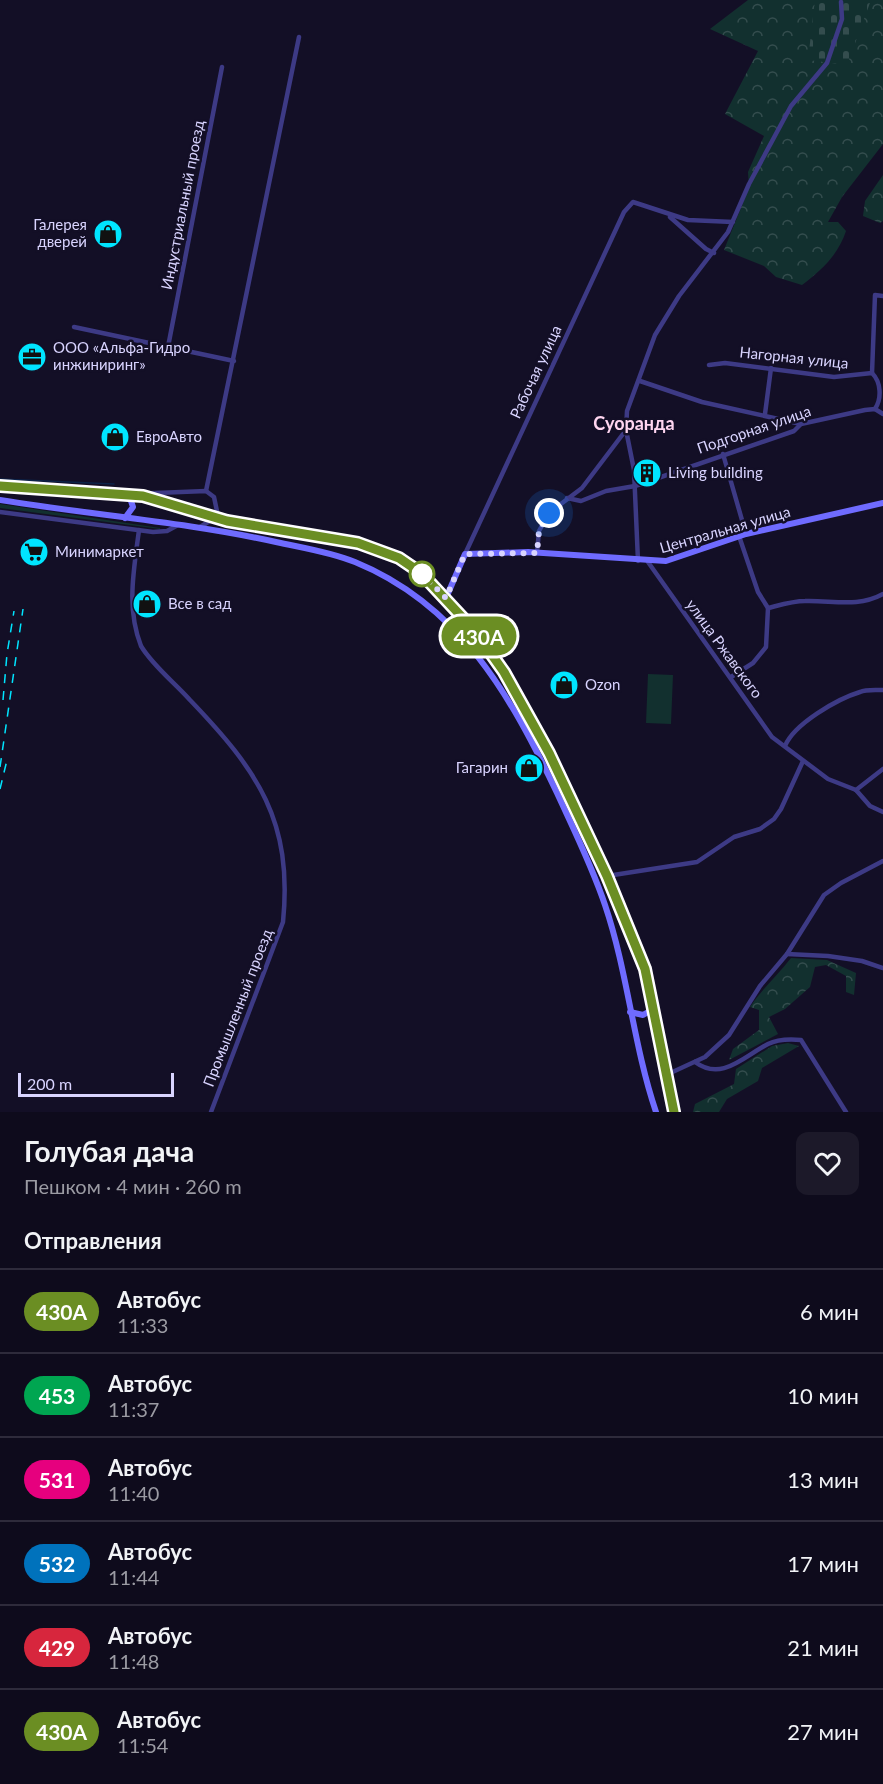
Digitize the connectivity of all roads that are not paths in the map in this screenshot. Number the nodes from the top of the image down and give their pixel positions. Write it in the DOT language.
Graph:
graph roads {
  1 [pos="841,2"];
  2 [pos="299,38"];
  3 [pos="222,66"];
  4 [pos="669,216"];
  5 [pos="733,222"];
  6 [pos="714,253"];
  7 [pos="883,296"];
  8 [pos="74,327"];
  9 [pos="168,347"];
  10 [pos="234,361"];
  11 [pos="709,364"];
  12 [pos="771,368"];
  13 [pos="872,373"];
  14 [pos="640,381"];
  15 [pos="883,399"];
  16 [pos="877,406"];
  17 [pos="765,414"];
  18 [pos="883,414"];
  19 [pos="801,424"];
  20 [pos="626,430"];
  21 [pos="723,454"];
  22 [pos="0,486"];
  23 [pos="635,486"];
  24 [pos="206,491"];
  25 [pos="129,495"];
  26 [pos="567,498"];
  27 [pos="0,500"];
  28 [pos="883,503"];
  29 [pos="0,512"];
  30 [pos="125,518"];
  31 [pos="216,519"];
  32 [pos="178,525"];
  33 [pos="198,527"];
  34 [pos="139,530"];
  35 [pos="742,535"];
  36 [pos="537,553"];
  37 [pos="465,554"];
  38 [pos="638,561"];
  39 [pos="648,562"];
  40 [pos="883,594"];
  41 [pos="446,598"];
  42 [pos="768,608"];
  43 [pos="731,677"];
  44 [pos="883,690"];
  45 [pos="785,746"];
  46 [pos="803,761"];
  47 [pos="883,769"];
  48 [pos="856,790"];
  49 [pos="883,812"];
  50 [pos="883,861"];
  51 [pos="607,876"];
  52 [pos="787,954"];
  53 [pos="883,968"];
  54 [pos="655,1008"];
  55 [pos="630,1012"];
  56 [pos="695,1062"];
  57 [pos="666,1075"];
  58 [pos="211,1112"];
  59 [pos="656,1112"];
  60 [pos="674,1112"];
  61 [pos="846,1112"];
  1 -- 5 [label="street"];
  2 -- 10 [label="street"];
  3 -- 9 [label="street, Индустриальный проезд"];
  4 -- 5 [label="street"];
  4 -- 6 [label="street"];
  4 -- 37 [label="street, Рабочая улица"];
  5 -- 6 [label="street"];
  6 -- 14 [label="street"];
  7 -- 13 [label="street"];
  8 -- 9 [label="street"];
  9 -- 10 [label="street"];
  10 -- 24 [label="street"];
  11 -- 12 [label="street, Нагорная улица"];
  12 -- 13 [label="street, Нагорная улица"];
  12 -- 17 [label="street"];
  13 -- 16 [label="street"];
  14 -- 17 [label="street"];
  14 -- 20 [label="street"];
  15 -- 16 [label="street"];
  16 -- 18 [label="street"];
  16 -- 19 [label="street, Подгорная улица"];
  17 -- 19 [label="street"];
  19 -- 21 [label="street, Подгорная улица"];
  20 -- 23 [label="street"];
  20 -- 26 [label="street"];
  21 -- 23 [label="street, Подгорная улица"];
  21 -- 35 [label="street"];
  22 -- 25 [label="main road"];
  23 -- 26 [label="street, Подгорная улица"];
  23 -- 38 [label="street"];
  24 -- 25 [label="street"];
  24 -- 31 [label="street"];
  25 -- 30 [label="main road"];
  25 -- 31 [label="main road"];
  26 -- 36 [label="street"];
  27 -- 30 [label="main road"];
  28 -- 35 [label="main road, Центральная улица"];
  29 -- 34 [label="street"];
  30 -- 32 [label="main road"];
  31 -- 33 [label="street"];
  31 -- 41 [label="main road"];
  32 -- 33 [label="main road"];
  32 -- 34 [label="street"];
  33 -- 55 [label="main road"];
  34 -- 58 [label="street, Промышленный проезд"];
  35 -- 39 [label="main road, Центральная улица"];
  35 -- 42 [label="street"];
  36 -- 37 [label="main road, Центральная улица"];
  36 -- 38 [label="main road, Центральная улица"];
  37 -- 41 [label="main road"];
  38 -- 39 [label="main road, Центральная улица"];
  39 -- 43 [label="street, улица Ржавского"];
  40 -- 42 [label="street"];
  41 -- 51 [label="main road"];
  42 -- 43 [label="street"];
  43 -- 45 [label="street, улица Ржавского"];
  44 -- 45 [label="street"];
  45 -- 46 [label="street, улица Ржавского"];
  46 -- 48 [label="street, улица Ржавского"];
  46 -- 51 [label="street"];
  47 -- 48 [label="street"];
  48 -- 49 [label="street"];
  50 -- 52 [label="street"];
  51 -- 54 [label="main road"];
  52 -- 53 [label="street"];
  52 -- 56 [label="street"];
  54 -- 55 [label="main road"];
  54 -- 57 [label="main road"];
  55 -- 59 [label="main road"];
  56 -- 57 [label="street"];
  56 -- 61 [label="street"];
  57 -- 60 [label="main road"];
}
